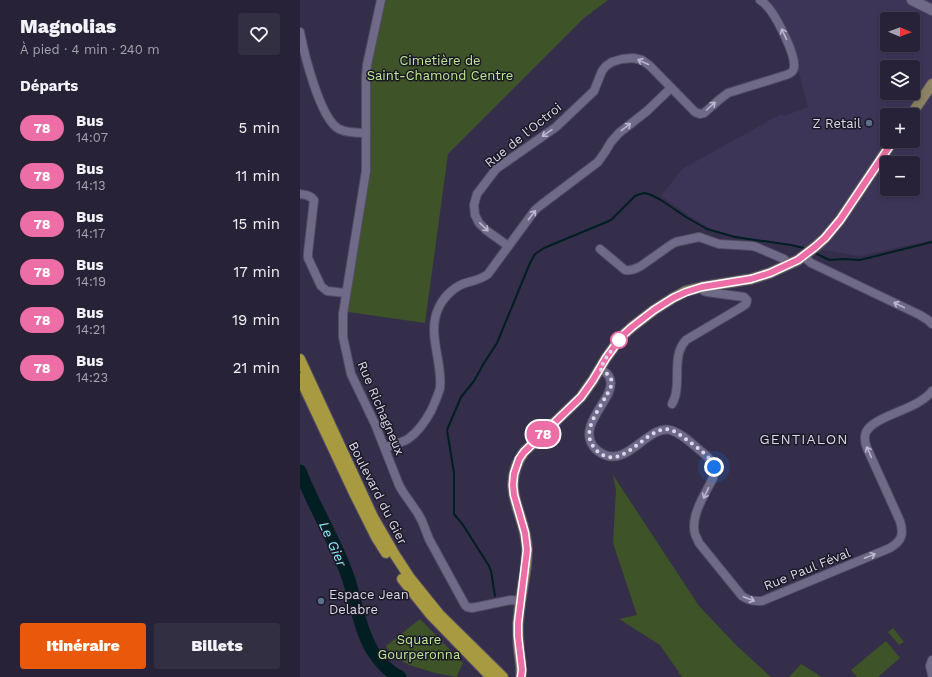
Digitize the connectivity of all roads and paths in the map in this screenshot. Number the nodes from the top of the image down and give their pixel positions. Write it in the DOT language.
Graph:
graph roads {
  1 [pos="760,0"];
  2 [pos="912,0"];
  3 [pos="381,1"];
  4 [pos="932,10"];
  5 [pos="300,32"];
  6 [pos="932,84"];
  7 [pos="671,88"];
  8 [pos="916,108"];
  9 [pos="366,133"];
  10 [pos="888,148"];
  11 [pos="300,194"];
  12 [pos="508,246"];
  13 [pos="600,248"];
  14 [pos="805,255"];
  15 [pos="789,264"];
  16 [pos="702,287"];
  17 [pos="346,293"];
  18 [pos="932,324"];
  19 [pos="300,359"];
  20 [pos="600,369"];
  21 [pos="300,378"];
  22 [pos="932,391"];
  23 [pos="672,404"];
  24 [pos="385,448"];
  25 [pos="521,601"];
  26 [pos="932,660"];
  27 [pos="932,674"];
  28 [pos="491,677"];
  29 [pos="503,677"];
  30 [pos="522,677"];
  7 -- 1 [label="street, Rue de l'Octroi, one-way"];
  2 -- 4 [label="street"];
  3 -- 9 [label="street, Rue Richagneux"];
  5 -- 9 [label="street"];
  6 -- 8 [label="main road"];
  12 -- 7 [label="street, one-way"];
  7 -- 12 [label="street, Rue de l'Octroi, one-way"];
  9 -- 17 [label="street, Rue Richagneux"];
  10 -- 14 [label="main road"];
  11 -- 17 [label="street"];
  12 -- 24 [label="street"];
  13 -- 15 [label="street"];
  14 -- 15 [label="main road"];
  18 -- 14 [label="street, one-way"];
  15 -- 16 [label="main road"];
  16 -- 20 [label="main road"];
  16 -- 23 [label="street"];
  17 -- 24 [label="street, Rue Richagneux"];
  19 -- 29 [label="main road, Boulevard du Gier"];
  20 -- 22 [label="street, Rue Paul Féval, one-way"];
  20 -- 25 [label="main road"];
  21 -- 28 [label="main road, Boulevard du Gier"];
  24 -- 25 [label="street, Rue Richagneux"];
  25 -- 30 [label="main road"];
  26 -- 27 [label="street"];
}
